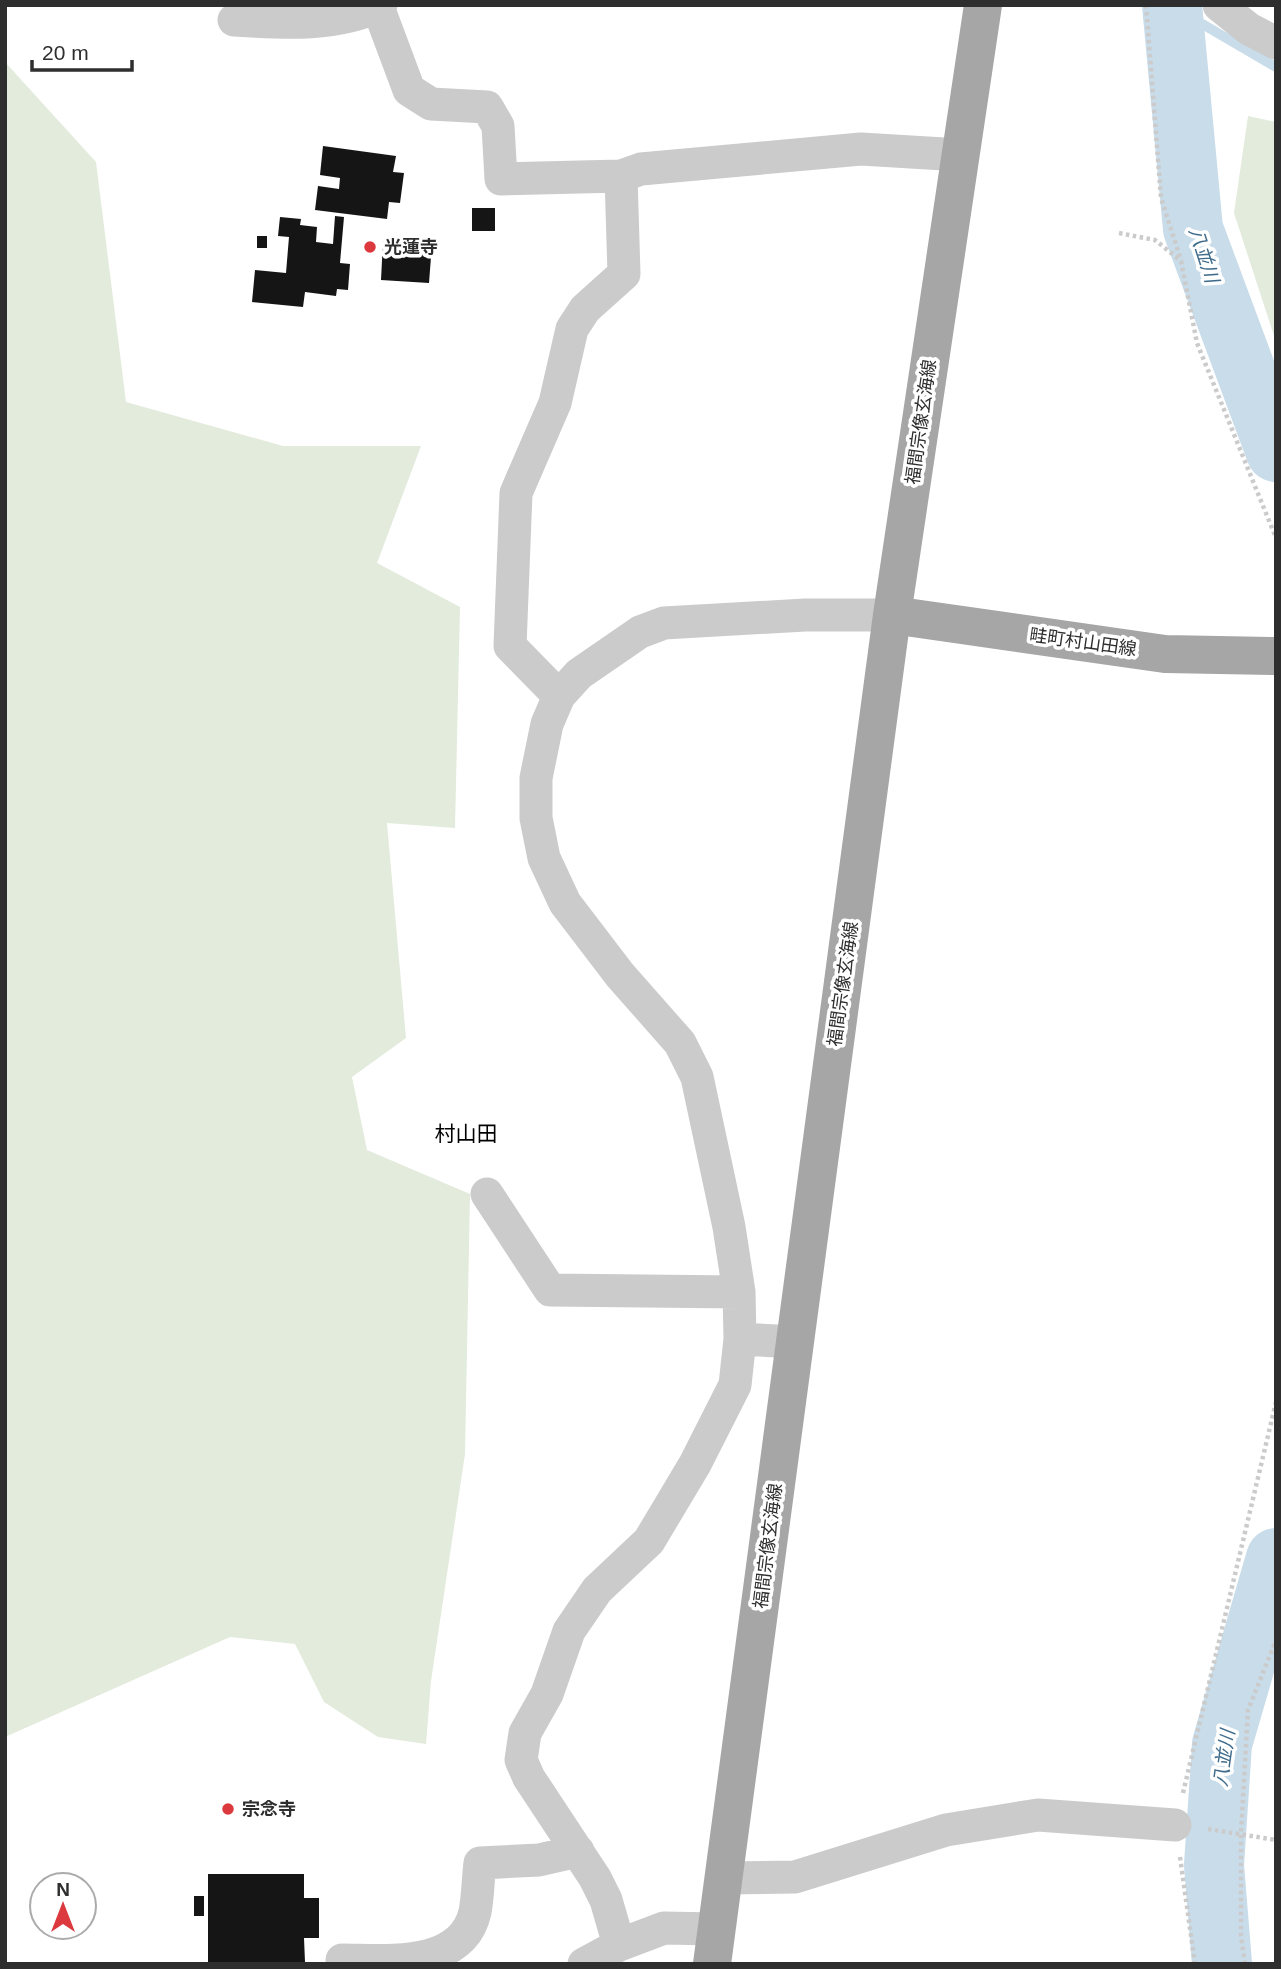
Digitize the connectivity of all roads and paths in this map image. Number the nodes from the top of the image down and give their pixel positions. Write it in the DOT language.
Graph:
graph roads {
  1 [pos="983,5"];
  2 [pos="1146,5"];
  3 [pos="1219,5"];
  4 [pos="380,6"];
  5 [pos="234,20"];
  6 [pos="1276,43"];
  7 [pos="961,155"];
  8 [pos="621,176"];
  9 [pos="1119,233"];
  10 [pos="1181,261"];
  11 [pos="1276,538"];
  12 [pos="892,615"];
  13 [pos="1276,656"];
  14 [pos="559,696"];
  15 [pos="487,1194"];
  16 [pos="739,1292"];
  17 [pos="740,1339"];
  18 [pos="796,1342"];
  19 [pos="1276,1402"];
  20 [pos="1276,1640"];
  21 [pos="1175,1825"];
  22 [pos="1241,1833"];
  23 [pos="1276,1840"];
  24 [pos="578,1851"];
  25 [pos="725,1878"];
  26 [pos="619,1945"];
  27 [pos="714,1946"];
  28 [pos="342,1960"];
  29 [pos="584,1964"];
  30 [pos="1195,1964"];
  31 [pos="1245,1964"];
  1 -- 7 [label="main road, 福間宗像玄海線"];
  2 -- 10 [label="path"];
  3 -- 6 [label="street"];
  4 -- 5 [label="street"];
  4 -- 8 [label="street"];
  7 -- 8 [label="street"];
  7 -- 12 [label="main road, 福間宗像玄海線"];
  8 -- 14 [label="street"];
  9 -- 10 [label="path"];
  10 -- 11 [label="path"];
  12 -- 13 [label="main road, 畦町村山田線"];
  12 -- 14 [label="street"];
  12 -- 18 [label="main road, 福間宗像玄海線"];
  14 -- 16 [label="street"];
  15 -- 16 [label="street"];
  16 -- 17 [label="street"];
  17 -- 18 [label="street"];
  17 -- 24 [label="street"];
  18 -- 25 [label="main road, 福間宗像玄海線"];
  19 -- 21 [label="path"];
  20 -- 22 [label="path"];
  21 -- 25 [label="street"];
  21 -- 30 [label="path"];
  22 -- 23 [label="path"];
  22 -- 31 [label="path"];
  24 -- 26 [label="street"];
  24 -- 28 [label="street"];
  25 -- 27 [label="main road, 福間宗像玄海線"];
  26 -- 27 [label="street"];
  26 -- 29 [label="street"];
}
